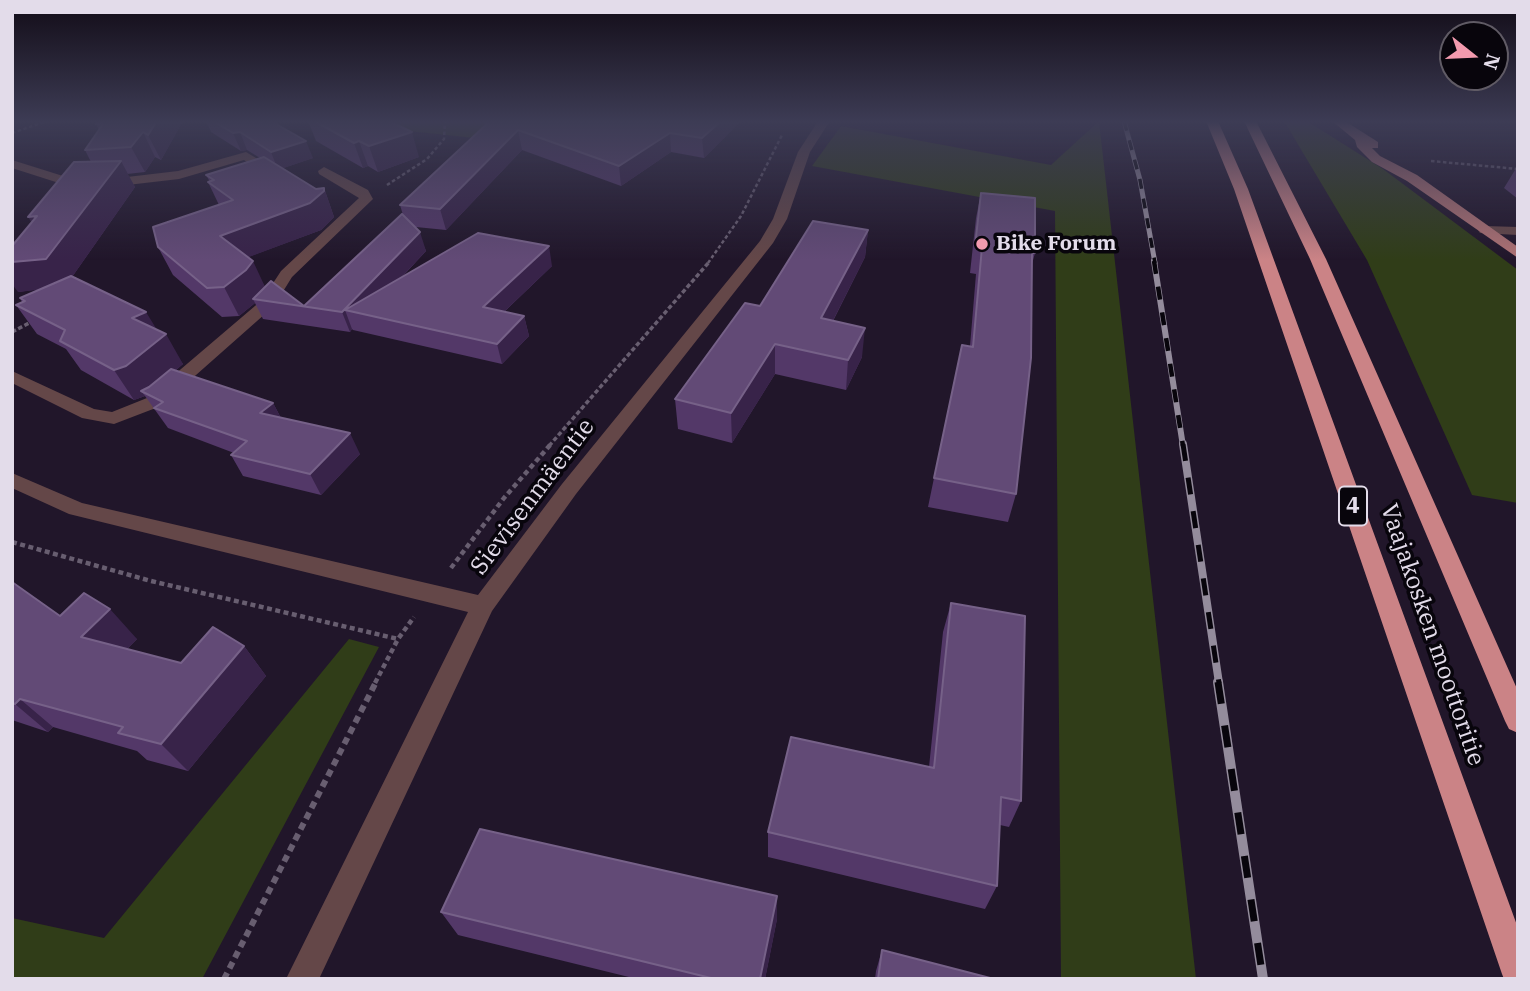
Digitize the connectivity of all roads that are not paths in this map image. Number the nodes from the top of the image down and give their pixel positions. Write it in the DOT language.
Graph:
graph roads {
  1 [pos="22,167"];
  2 [pos="206,167"];
  3 [pos="263,167"];
  4 [pos="799,167"];
  5 [pos="1231,167"];
  6 [pos="1273,167"];
  7 [pos="1392,167"];
  8 [pos="324,171"];
  9 [pos="271,173"];
  10 [pos="1485,230"];
  11 [pos="1518,231"];
  12 [pos="1518,254"];
  13 [pos="12,376"];
  14 [pos="12,480"];
  15 [pos="483,606"];
  16 [pos="1518,721"];
  17 [pos="1518,974"];
  18 [pos="302,979"];
  1 -- 2 [label="street"];
  3 -- 9 [label="street"];
  4 -- 15 [label="street, Sievisenmäentie"];
  5 -- 17 [label="highway, Vaajakosken moottoritie / 4"];
  6 -- 16 [label="highway, Vaajakosken moottoritie"];
  7 -- 10 [label="main road"];
  8 -- 13 [label="street"];
  10 -- 11 [label="street"];
  10 -- 12 [label="main road"];
  14 -- 15 [label="street, Sievisenmäentie"];
  15 -- 18 [label="street"];
}
